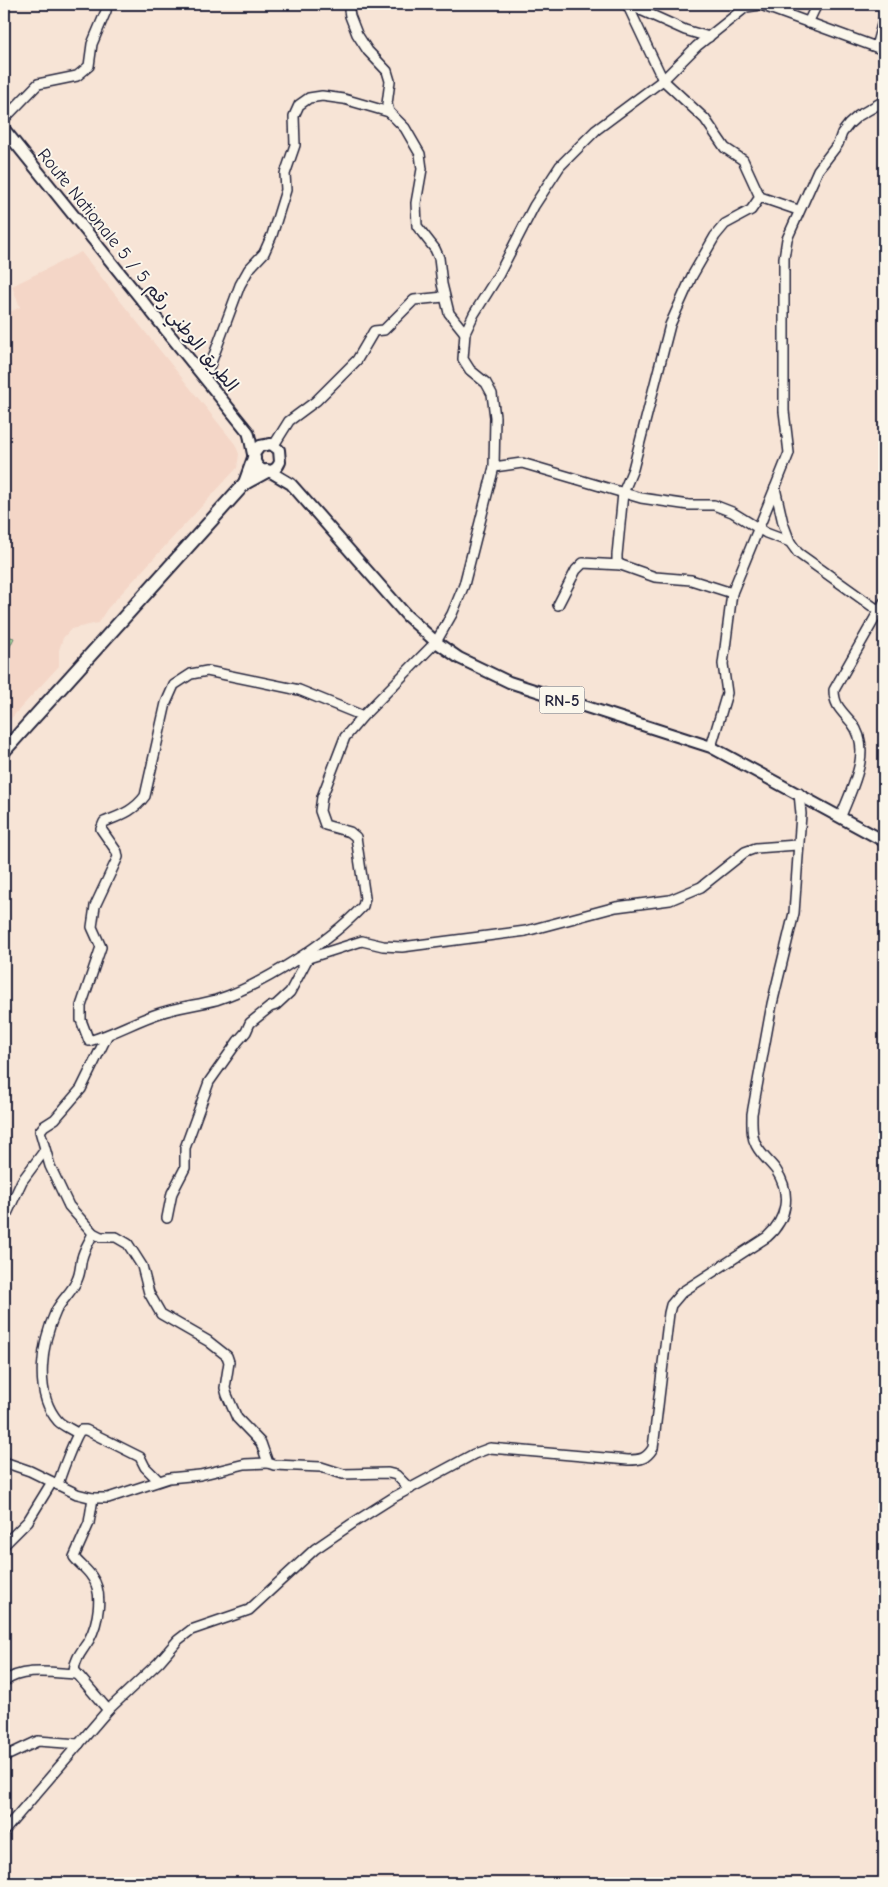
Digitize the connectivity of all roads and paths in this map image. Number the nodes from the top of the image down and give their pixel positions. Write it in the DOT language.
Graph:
graph roads {
  1 [pos="106,4"];
  2 [pos="348,4"];
  3 [pos="627,4"];
  4 [pos="818,4"];
  5 [pos="742,5"];
  6 [pos="884,17"];
  7 [pos="808,23"];
  8 [pos="709,38"];
  9 [pos="880,48"];
  10 [pos="663,80"];
  11 [pos="884,101"];
  12 [pos="390,112"];
  13 [pos="4,119"];
  14 [pos="4,129"];
  15 [pos="760,197"];
  16 [pos="798,210"];
  17 [pos="444,297"];
  18 [pos="465,333"];
  19 [pos="205,378"];
  20 [pos="248,432"];
  21 [pos="271,445"];
  22 [pos="254,456"];
  23 [pos="281,457"];
  24 [pos="494,467"];
  25 [pos="268,471"];
  26 [pos="245,483"];
  27 [pos="291,484"];
  28 [pos="775,488"];
  29 [pos="623,492"];
  30 [pos="758,529"];
  31 [pos="790,542"];
  32 [pos="621,565"];
  33 [pos="732,592"];
  34 [pos="884,602"];
  35 [pos="558,604"];
  36 [pos="878,611"];
  37 [pos="436,642"];
  38 [pos="363,716"];
  39 [pos="711,747"];
  40 [pos="4,751"];
  41 [pos="799,793"];
  42 [pos="841,816"];
  43 [pos="884,841"];
  44 [pos="797,845"];
  45 [pos="308,958"];
  46 [pos="292,963"];
  47 [pos="107,1036"];
  48 [pos="45,1150"];
  49 [pos="167,1218"];
  50 [pos="4,1220"];
  51 [pos="93,1233"];
  52 [pos="77,1433"];
  53 [pos="4,1462"];
  54 [pos="268,1463"];
  55 [pos="158,1480"];
  56 [pos="55,1484"];
  57 [pos="410,1489"];
  58 [pos="93,1498"];
  59 [pos="4,1545"];
  60 [pos="77,1674"];
  61 [pos="4,1682"];
  62 [pos="108,1710"];
  63 [pos="79,1744"];
  64 [pos="4,1757"];
  65 [pos="4,1831"];
  1 -- 13 [label="street"];
  2 -- 12 [label="street"];
  3 -- 8 [label="street"];
  3 -- 10 [label="street"];
  4 -- 7 [label="street"];
  5 -- 7 [label="street"];
  5 -- 8 [label="street"];
  6 -- 9 [label="street"];
  7 -- 9 [label="street"];
  8 -- 10 [label="street"];
  10 -- 15 [label="street"];
  10 -- 18 [label="street"];
  11 -- 16 [label="street"];
  12 -- 17 [label="street"];
  12 -- 19 [label="street"];
  14 -- 19 [label="main road, Route Nationale 5 / الطريق الوطني رقم 5"];
  15 -- 16 [label="street"];
  15 -- 29 [label="street"];
  16 -- 28 [label="street"];
  17 -- 18 [label="street"];
  17 -- 21 [label="street"];
  18 -- 24 [label="street"];
  19 -- 20 [label="main road, Route Nationale 5 / الطريق الوطني رقم 5"];
  20 -- 21 [label="main road"];
  20 -- 22 [label="main road"];
  21 -- 22 [label="main road"];
  21 -- 23 [label="main road"];
  22 -- 25 [label="main road"];
  22 -- 26 [label="highway"];
  23 -- 25 [label="main road"];
  23 -- 27 [label="main road, RN-5"];
  24 -- 29 [label="street"];
  24 -- 37 [label="street"];
  25 -- 26 [label="highway"];
  25 -- 27 [label="main road, RN-5"];
  26 -- 40 [label="highway"];
  27 -- 37 [label="main road, RN-5"];
  28 -- 30 [label="street"];
  28 -- 31 [label="street"];
  29 -- 30 [label="street"];
  29 -- 32 [label="street"];
  30 -- 31 [label="street"];
  30 -- 33 [label="street"];
  31 -- 36 [label="street"];
  32 -- 33 [label="street"];
  32 -- 35 [label="street"];
  33 -- 39 [label="street"];
  34 -- 36 [label="street"];
  36 -- 42 [label="street"];
  37 -- 38 [label="street"];
  37 -- 39 [label="main road, RN-5"];
  38 -- 46 [label="street"];
  38 -- 47 [label="street"];
  39 -- 41 [label="main road, RN-5"];
  41 -- 42 [label="main road, RN-5"];
  41 -- 44 [label="street"];
  42 -- 43 [label="main road, RN-5"];
  44 -- 45 [label="street"];
  44 -- 57 [label="street"];
  45 -- 46 [label="street"];
  45 -- 49 [label="street"];
  46 -- 47 [label="street"];
  47 -- 48 [label="street"];
  48 -- 50 [label="street"];
  48 -- 51 [label="street"];
  51 -- 52 [label="street"];
  51 -- 54 [label="street"];
  52 -- 55 [label="street"];
  52 -- 56 [label="street"];
  53 -- 56 [label="street"];
  54 -- 55 [label="street"];
  54 -- 57 [label="street"];
  55 -- 58 [label="street"];
  56 -- 58 [label="street"];
  56 -- 59 [label="street"];
  57 -- 62 [label="street"];
  58 -- 60 [label="street"];
  60 -- 61 [label="street"];
  60 -- 62 [label="street"];
  62 -- 63 [label="street"];
  63 -- 64 [label="street"];
  63 -- 65 [label="street"];
}
